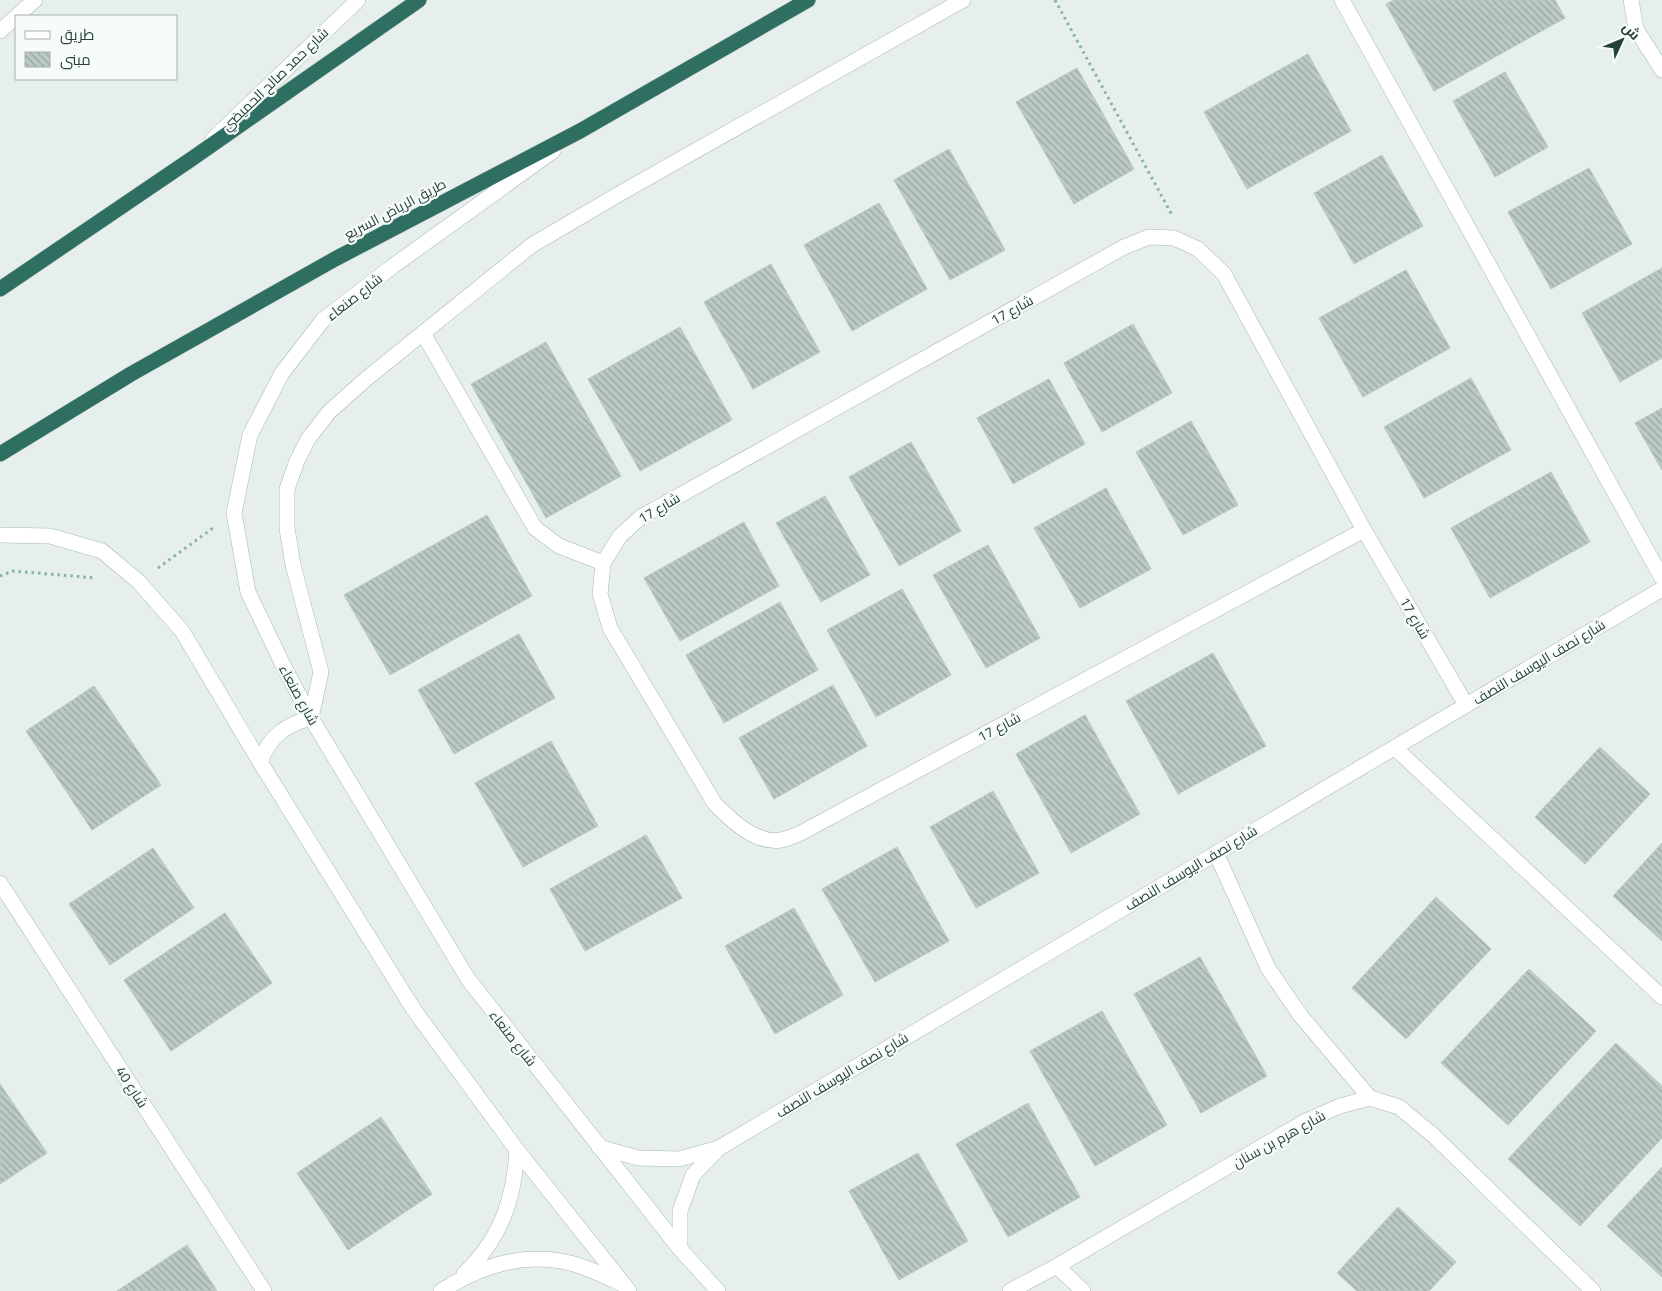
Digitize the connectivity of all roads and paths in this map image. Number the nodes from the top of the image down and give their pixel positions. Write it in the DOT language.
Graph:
graph roads {
  1 [pos="35,0"];
  2 [pos="358,0"];
  3 [pos="419,0"];
  4 [pos="808,0"];
  5 [pos="963,0"];
  6 [pos="1055,0"];
  7 [pos="1342,0"];
  8 [pos="1631,0"];
  9 [pos="18,15"];
  10 [pos="15,18"];
  11 [pos="0,31"];
  12 [pos="1662,70"];
  13 [pos="580,131"];
  14 [pos="193,158"];
  15 [pos="1188,244"];
  16 [pos="0,289"];
  17 [pos="423,333"];
  18 [pos="0,454"];
  19 [pos="1364,530"];
  20 [pos="0,534"];
  21 [pos="604,563"];
  22 [pos="1662,578"];
  23 [pos="1662,589"];
  24 [pos="1466,705"];
  25 [pos="311,718"];
  26 [pos="1395,748"];
  27 [pos="260,762"];
  28 [pos="1216,853"];
  29 [pos="0,883"];
  30 [pos="1662,997"];
  31 [pos="1370,1098"];
  32 [pos="599,1147"];
  33 [pos="719,1148"];
  34 [pos="517,1150"];
  35 [pos="680,1249"];
  36 [pos="1057,1266"];
  37 [pos="456,1282"];
  38 [pos="627,1288"];
  39 [pos="264,1291"];
  40 [pos="441,1291"];
  41 [pos="718,1291"];
  42 [pos="1010,1291"];
  43 [pos="1083,1291"];
  44 [pos="1593,1291"];
  1 -- 9 [label="street"];
  2 -- 14 [label="street, شارع حمد صالح الحميضي"];
  3 -- 14 [label="highway"];
  4 -- 13 [label="highway, طريق الرياض السريع"];
  5 -- 17 [label="street"];
  6 -- 15 [label="path"];
  7 -- 22 [label="street"];
  8 -- 12 [label="street"];
  10 -- 11 [label="street"];
  13 -- 18 [label="highway, طريق الرياض السريع"];
  13 -- 25 [label="street, شارع صنعاء"];
  14 -- 16 [label="highway"];
  15 -- 19 [label="street, شارع 17"];
  15 -- 21 [label="street, شارع 17"];
  17 -- 21 [label="street"];
  17 -- 25 [label="street"];
  19 -- 21 [label="street, شارع 17"];
  19 -- 24 [label="street, شارع 17"];
  20 -- 27 [label="street"];
  23 -- 24 [label="street, شارع نصف اليوسف النصف"];
  24 -- 26 [label="street, شارع نصف اليوسف النصف"];
  25 -- 27 [label="street"];
  25 -- 32 [label="street, شارع صنعاء"];
  26 -- 28 [label="street, شارع نصف اليوسف النصف"];
  26 -- 30 [label="street"];
  27 -- 34 [label="street"];
  28 -- 31 [label="street"];
  28 -- 33 [label="street, شارع نصف اليوسف النصف"];
  29 -- 39 [label="street, شارع 40"];
  31 -- 36 [label="street, شارع هرم بن سنان"];
  31 -- 44 [label="street"];
  32 -- 33 [label="street"];
  32 -- 35 [label="street, شارع صنعاء"];
  33 -- 35 [label="street"];
  34 -- 37 [label="street"];
  34 -- 38 [label="street"];
  35 -- 41 [label="street, شارع صنعاء"];
  36 -- 42 [label="street, شارع هرم بن سنان"];
  36 -- 43 [label="street"];
  37 -- 38 [label="street"];
  37 -- 40 [label="street"];
}
